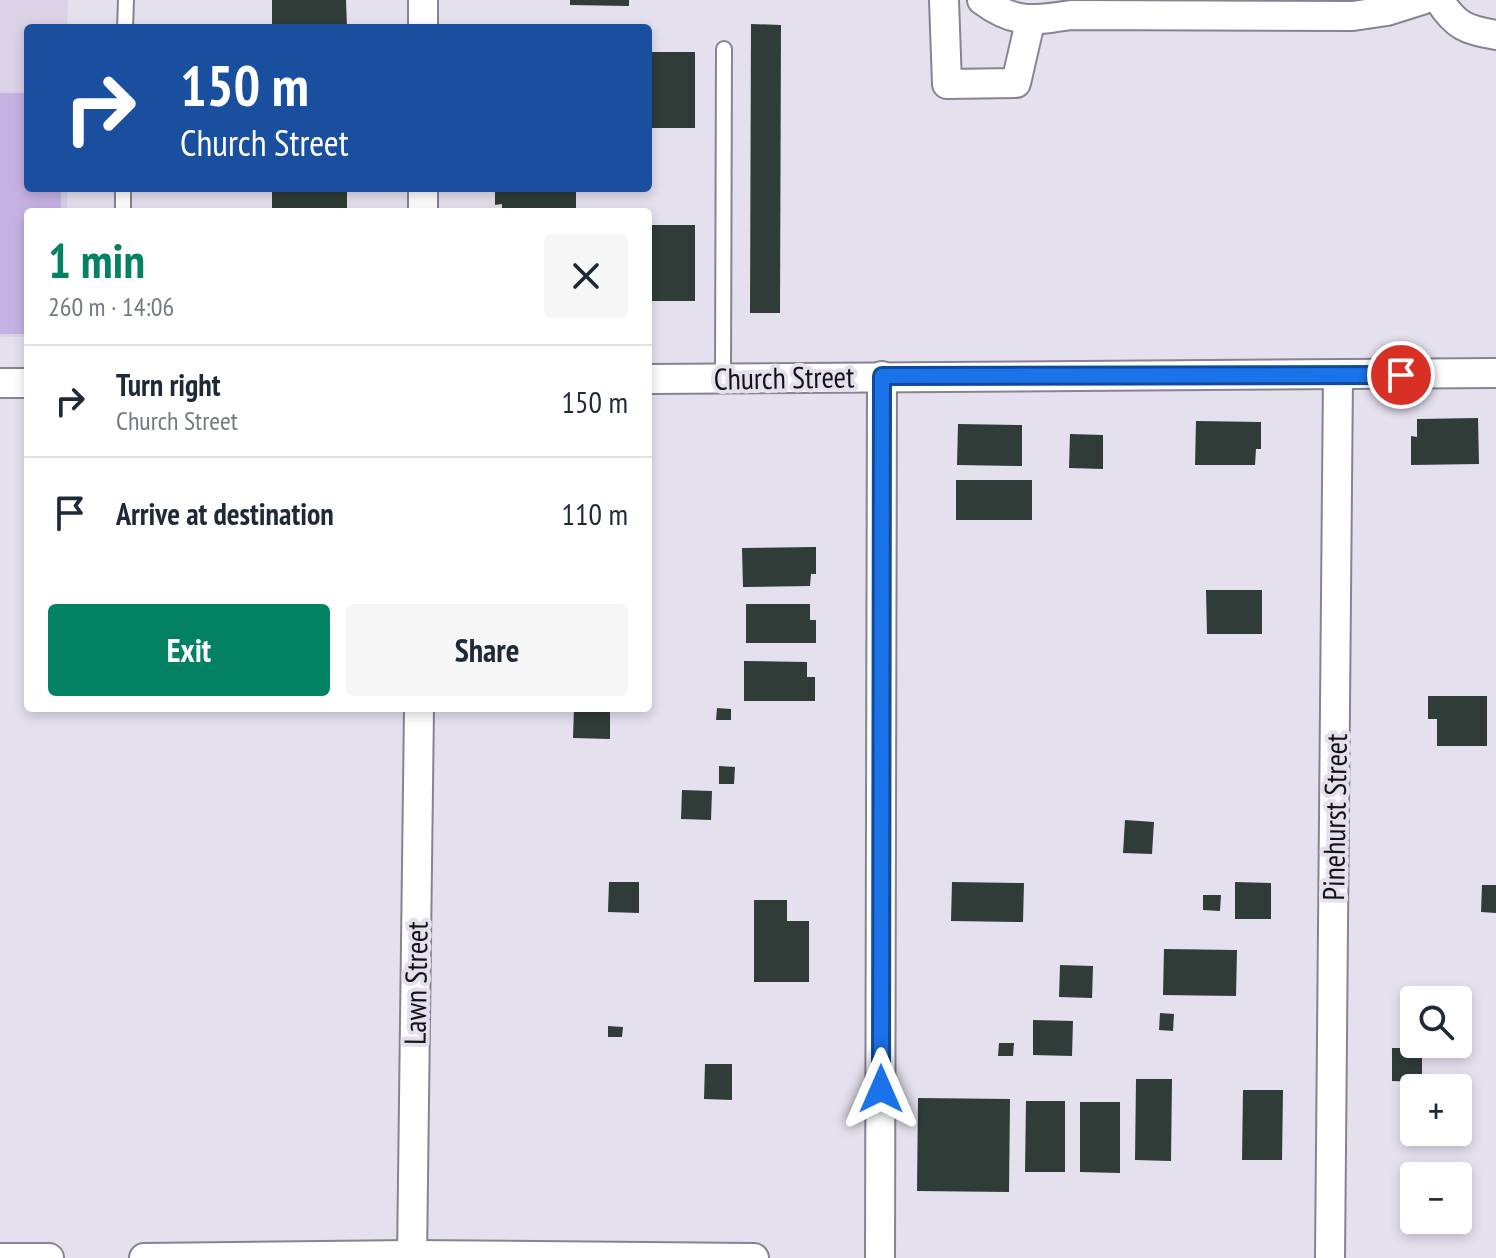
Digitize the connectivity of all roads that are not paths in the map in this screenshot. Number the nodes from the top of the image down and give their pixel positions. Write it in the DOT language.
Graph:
graph roads {
  1 [pos="126,0"];
  2 [pos="423,0"];
  3 [pos="944,0"];
  4 [pos="982,0"];
  5 [pos="1422,0"];
  6 [pos="1439,0"];
  7 [pos="1030,22"];
  8 [pos="125,24"];
  9 [pos="423,24"];
  10 [pos="1496,35"];
  11 [pos="724,49"];
  12 [pos="1496,373"];
  13 [pos="882,376"];
  14 [pos="1338,376"];
  15 [pos="723,378"];
  16 [pos="652,379"];
  17 [pos="0,383"];
  18 [pos="24,383"];
  19 [pos="419,712"];
  20 [pos="412,1257"];
  21 [pos="0,1258"];
  22 [pos="49,1258"];
  23 [pos="144,1258"];
  24 [pos="754,1258"];
  25 [pos="880,1258"];
  26 [pos="1330,1258"];
  1 -- 8 [label="lane"];
  2 -- 9 [label="street"];
  3 -- 7 [label="street"];
  4 -- 7 [label="street"];
  5 -- 7 [label="street"];
  6 -- 10 [label="street"];
  11 -- 15 [label="lane"];
  12 -- 14 [label="street, Church Street"];
  13 -- 14 [label="street, Church Street"];
  13 -- 15 [label="street, Church Street"];
  13 -- 25 [label="street"];
  14 -- 26 [label="street, Pinehurst Street"];
  15 -- 16 [label="street, Church Street"];
  17 -- 18 [label="street"];
  19 -- 20 [label="street, Lawn Street"];
  20 -- 23 [label="street"];
  20 -- 24 [label="street"];
  21 -- 22 [label="street"];
}
